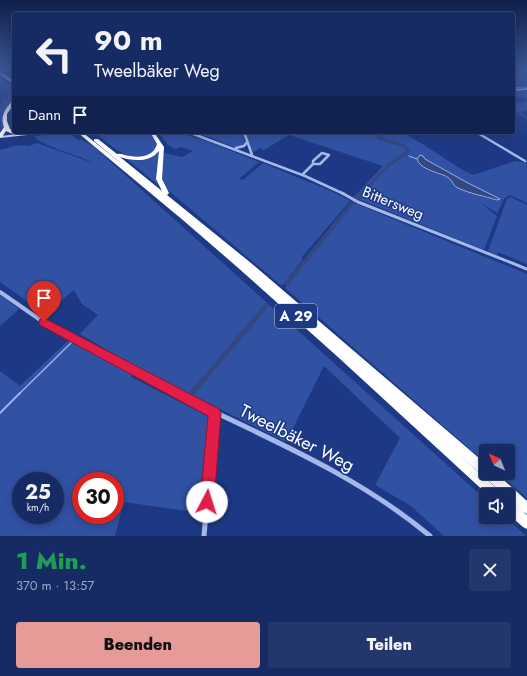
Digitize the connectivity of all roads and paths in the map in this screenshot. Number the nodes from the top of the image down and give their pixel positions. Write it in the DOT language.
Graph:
graph roads {
  1 [pos="12,103"];
  2 [pos="12,110"];
  3 [pos="4,116"];
  4 [pos="7,129"];
  5 [pos="12,132"];
  6 [pos="28,134"];
  7 [pos="81,134"];
  8 [pos="89,134"];
  9 [pos="153,134"];
  10 [pos="194,134"];
  11 [pos="245,134"];
  12 [pos="480,134"];
  13 [pos="19,135"];
  14 [pos="1,136"];
  15 [pos="247,142"];
  16 [pos="160,143"];
  17 [pos="235,148"];
  18 [pos="114,154"];
  19 [pos="253,155"];
  20 [pos="525,160"];
  21 [pos="313,164"];
  22 [pos="302,175"];
  23 [pos="168,197"];
  24 [pos="527,269"];
  25 [pos="0,292"];
  26 [pos="215,413"];
  27 [pos="479,465"];
  28 [pos="496,480"];
  29 [pos="488,488"];
  30 [pos="527,508"];
  31 [pos="515,513"];
  32 [pos="527,524"];
  33 [pos="204,536"];
  34 [pos="430,536"];
  1 -- 3 [label="highway"];
  2 -- 3 [label="highway"];
  3 -- 4 [label="highway"];
  4 -- 5 [label="highway"];
  4 -- 14 [label="highway"];
  6 -- 13 [label="main road"];
  7 -- 29 [label="highway, A 29"];
  8 -- 18 [label="highway, A 29"];
  9 -- 16 [label="highway"];
  10 -- 17 [label="street, Bittersweg"];
  11 -- 15 [label="street"];
  12 -- 20 [label="street"];
  13 -- 14 [label="main road"];
  15 -- 17 [label="street"];
  15 -- 19 [label="street"];
  16 -- 18 [label="highway"];
  16 -- 23 [label="highway"];
  17 -- 19 [label="street, Bittersweg"];
  18 -- 23 [label="highway, A 29"];
  19 -- 22 [label="street, Bittersweg"];
  21 -- 21 [label="street"];
  21 -- 22 [label="street"];
  22 -- 24 [label="street, Bittersweg"];
  23 -- 27 [label="highway, A 29"];
  25 -- 26 [label="street, Tweelbäker Weg"];
  26 -- 33 [label="street"];
  26 -- 34 [label="street, Tweelbäker Weg"];
  28 -- 30 [label="highway, A 29"];
  31 -- 32 [label="highway"];
}
